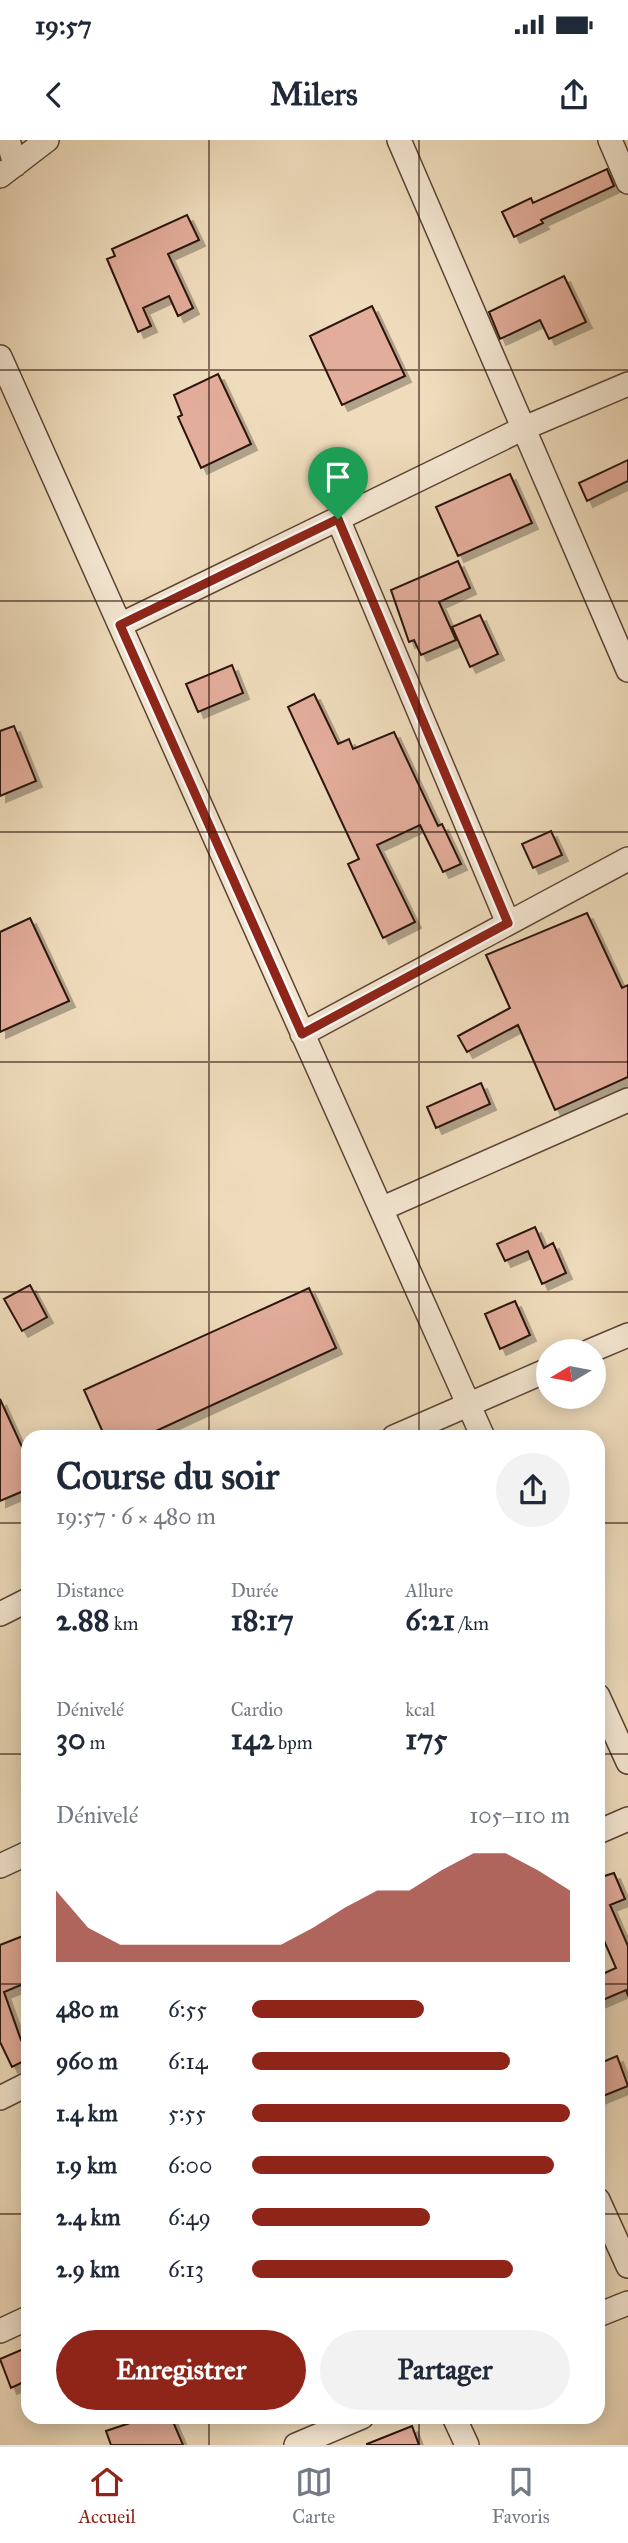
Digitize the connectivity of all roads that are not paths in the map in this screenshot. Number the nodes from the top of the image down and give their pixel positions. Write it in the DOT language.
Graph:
graph roads {
  1 [pos="8,140"];
  2 [pos="47,140"];
  3 [pos="399,140"];
  4 [pos="610,140"];
  5 [pos="7,171"];
  6 [pos="628,182"];
  7 [pos="0,357"];
  8 [pos="628,384"];
  9 [pos="522,429"];
  10 [pos="338,519"];
  11 [pos="120,625"];
  12 [pos="620,630"];
  13 [pos="628,670"];
  14 [pos="628,859"];
  15 [pos="508,923"];
  16 [pos="302,1034"];
  17 [pos="628,1100"];
  18 [pos="381,1209"];
  19 [pos="628,1335"];
  20 [pos="606,1344"];
  21 [pos="536,1375"];
  22 [pos="468,1405"];
  23 [pos="410,1430"];
  24 [pos="480,1430"];
  25 [pos="21,1604"];
  26 [pos="0,1614"];
  27 [pos="605,1711"];
  28 [pos="628,1762"];
  29 [pos="628,1819"];
  30 [pos="605,1829"];
  31 [pos="21,1856"];
  32 [pos="0,1866"];
  33 [pos="21,2088"];
  34 [pos="0,2098"];
  35 [pos="605,2215"];
  36 [pos="628,2266"];
  37 [pos="628,2303"];
  38 [pos="605,2312"];
  39 [pos="21,2321"];
  40 [pos="0,2331"];
  41 [pos="346,2424"];
  42 [pos="457,2424"];
  43 [pos="296,2445"];
  44 [pos="467,2445"];
  1 -- 5 [label="street"];
  2 -- 5 [label="street"];
  3 -- 9 [label="street"];
  4 -- 6 [label="street"];
  7 -- 11 [label="street"];
  8 -- 9 [label="street"];
  9 -- 10 [label="street"];
  9 -- 12 [label="street"];
  10 -- 11 [label="street"];
  10 -- 15 [label="street"];
  11 -- 16 [label="street"];
  12 -- 13 [label="street"];
  14 -- 15 [label="street"];
  15 -- 16 [label="street"];
  16 -- 18 [label="street"];
  17 -- 18 [label="street"];
  18 -- 22 [label="street"];
  19 -- 20 [label="street"];
  21 -- 22 [label="street"];
  22 -- 23 [label="street"];
  22 -- 24 [label="street"];
  25 -- 26 [label="street"];
  27 -- 28 [label="street"];
  29 -- 30 [label="street"];
  31 -- 32 [label="street"];
  33 -- 34 [label="street"];
  35 -- 36 [label="street"];
  37 -- 38 [label="street"];
  39 -- 40 [label="street"];
  41 -- 43 [label="street"];
  42 -- 44 [label="street"];
}
